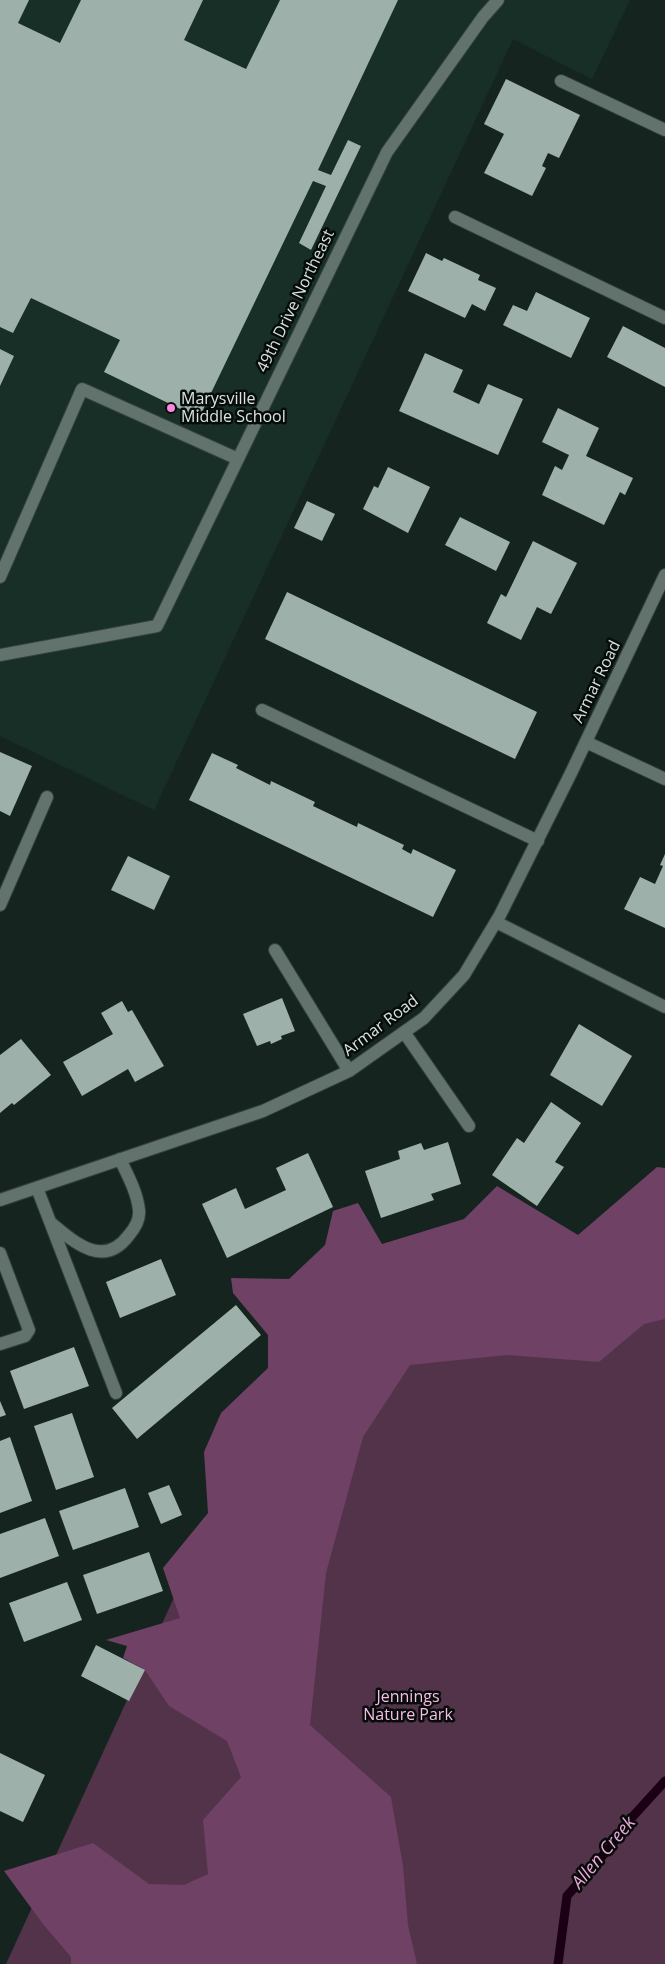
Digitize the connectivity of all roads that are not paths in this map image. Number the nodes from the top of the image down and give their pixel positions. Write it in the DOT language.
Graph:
graph roads {
  1 [pos="498,0"];
  2 [pos="562,81"];
  3 [pos="665,130"];
  4 [pos="455,217"];
  5 [pos="665,318"];
  6 [pos="238,459"];
  7 [pos="665,576"];
  8 [pos="0,577"];
  9 [pos="0,655"];
  10 [pos="262,710"];
  11 [pos="586,742"];
  12 [pos="665,779"];
  13 [pos="47,797"];
  14 [pos="538,841"];
  15 [pos="0,905"];
  16 [pos="496,922"];
  17 [pos="275,950"];
  18 [pos="665,1007"];
  19 [pos="404,1032"];
  20 [pos="349,1071"];
  21 [pos="469,1126"];
  22 [pos="120,1159"];
  23 [pos="37,1188"];
  24 [pos="0,1200"];
  25 [pos="51,1224"];
  26 [pos="0,1253"];
  27 [pos="0,1344"];
  28 [pos="116,1393"];
  1 -- 6 [label="street, 49th Drive Northeast"];
  2 -- 3 [label="street"];
  4 -- 5 [label="street"];
  6 -- 8 [label="street"];
  6 -- 9 [label="street, 49th Drive Northeast"];
  7 -- 11 [label="street, Armar Road"];
  10 -- 14 [label="street"];
  11 -- 12 [label="street"];
  11 -- 14 [label="street, Armar Road"];
  13 -- 15 [label="street"];
  14 -- 16 [label="street, Armar Road"];
  16 -- 18 [label="street"];
  16 -- 19 [label="street, Armar Road"];
  17 -- 20 [label="street"];
  19 -- 20 [label="street, Armar Road"];
  19 -- 21 [label="street"];
  20 -- 22 [label="street, Armar Road"];
  22 -- 23 [label="street, Armar Road"];
  22 -- 25 [label="street"];
  23 -- 24 [label="street, Armar Road"];
  23 -- 25 [label="street"];
  25 -- 28 [label="street"];
  26 -- 27 [label="street"];
}
